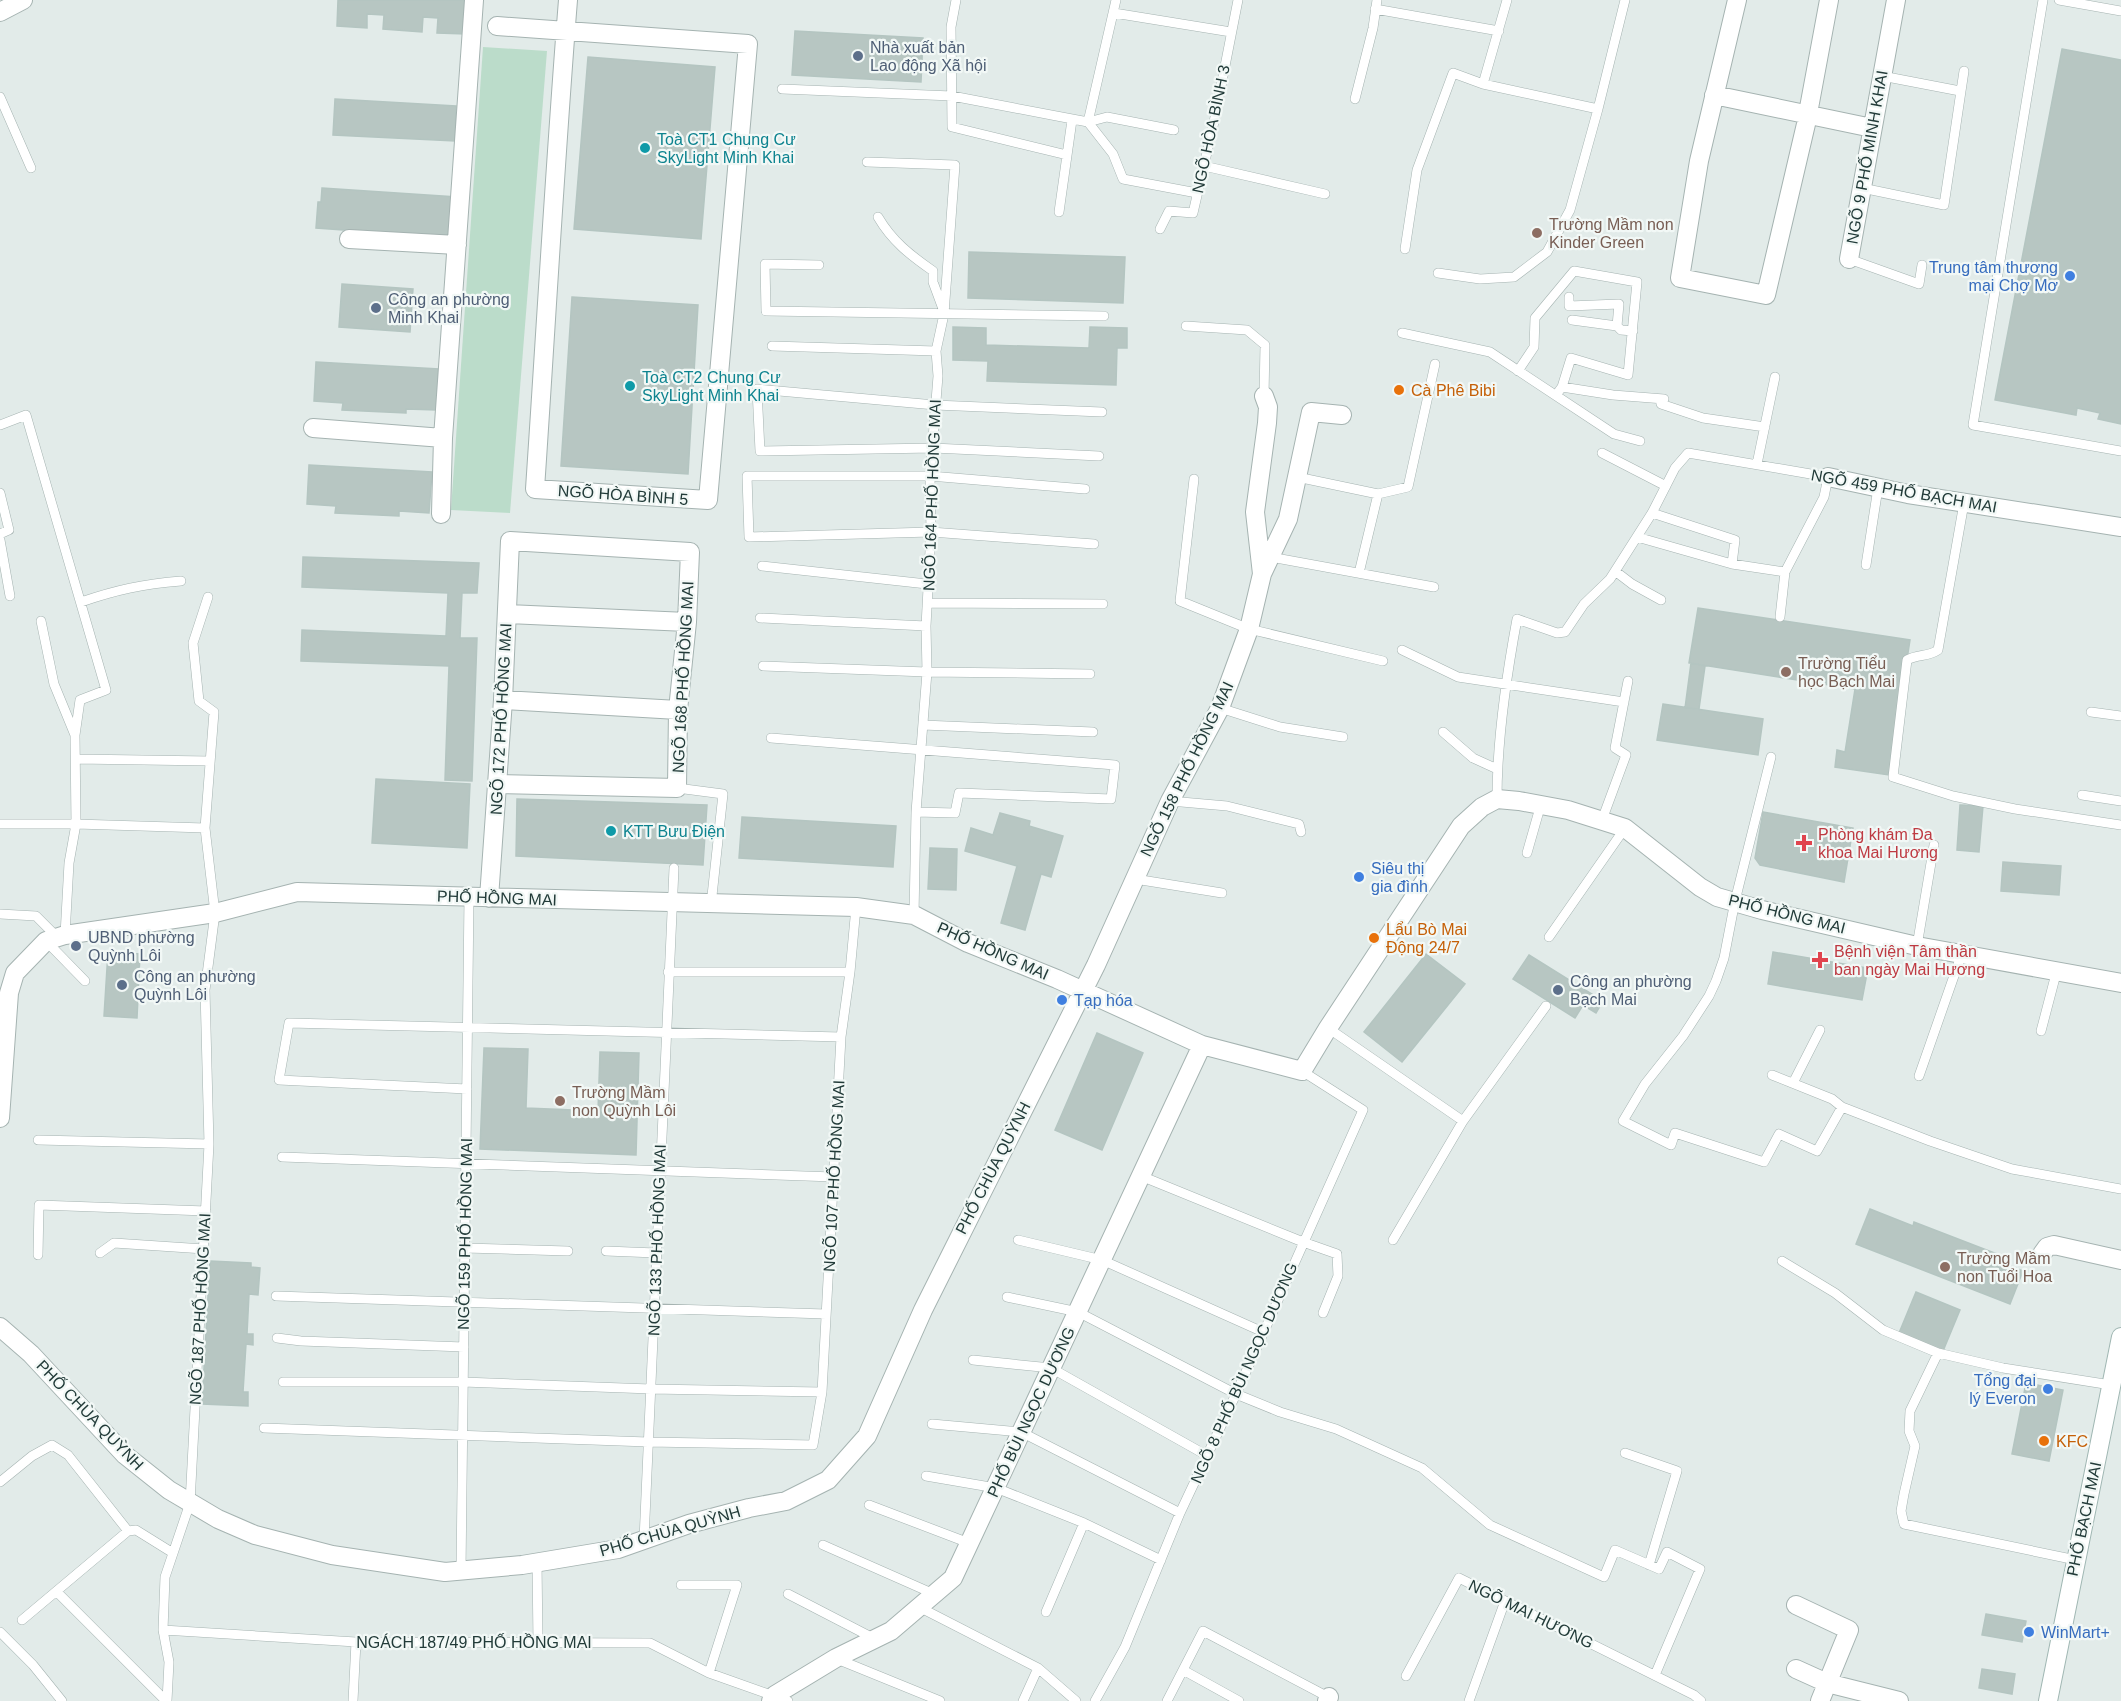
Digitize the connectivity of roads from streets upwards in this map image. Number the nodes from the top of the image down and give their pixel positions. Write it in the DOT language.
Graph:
graph roads {
  1 [pos="23,0"];
  2 [pos="474,0"];
  3 [pos="568,0"];
  4 [pos="1737,0"];
  5 [pos="1829,0"];
  6 [pos="1896,0"];
  7 [pos="0,12"];
  8 [pos="497,26"];
  9 [pos="566,31"];
  10 [pos="1714,95"];
  11 [pos="1808,114"];
  12 [pos="1872,128"];
  13 [pos="349,239"];
  14 [pos="457,245"];
  15 [pos="1849,259"];
  16 [pos="1264,396"];
  17 [pos="1342,415"];
  18 [pos="314,428"];
  19 [pos="443,438"];
  20 [pos="1828,477"];
  21 [pos="441,514"];
  22 [pos="2121,527"];
  23 [pos="510,541"];
  24 [pos="1262,574"];
  25 [pos="507,614"];
  26 [pos="687,622"];
  27 [pos="503,700"];
  28 [pos="678,710"];
  29 [pos="497,784"];
  30 [pos="489,898"];
  31 [pos="2121,983"];
  32 [pos="1083,991"];
  33 [pos="1202,1045"];
  34 [pos="2,1048"];
  35 [pos="0,1118"];
  36 [pos="2042,1254"];
  37 [pos="2121,1260"];
  38 [pos="0,1327"];
  39 [pos="2121,1337"];
  40 [pos="1796,1605"];
  41 [pos="1796,1669"];
  42 [pos="1827,1683"];
  43 [pos="778,1699"];
  44 [pos="1820,1701"];
  45 [pos="1899,1701"];
  46 [pos="2048,1701"];
  1 -- 7 [label="street"];
  2 -- 14 [label="street"];
  3 -- 9 [label="street, NGÕ HÒA BÌNH 5"];
  4 -- 10 [label="street"];
  5 -- 11 [label="street"];
  6 -- 12 [label="street, NGÕ 9 PHỐ MINH KHAI"];
  8 -- 9 [label="street, NGÕ HÒA BÌNH 5"];
  9 -- 9 [label="street, NGÕ HÒA BÌNH 5"];
  10 -- 11 [label="street"];
  10 -- 11 [label="street"];
  11 -- 12 [label="street"];
  12 -- 15 [label="street, NGÕ 9 PHỐ MINH KHAI"];
  13 -- 14 [label="street"];
  14 -- 19 [label="street"];
  16 -- 24 [label="street, NGÕ 158 PHỐ HỒNG MAI"];
  17 -- 24 [label="street"];
  18 -- 19 [label="street"];
  19 -- 21 [label="street"];
  20 -- 22 [label="street, NGÕ 459 PHỐ BẠCH MAI"];
  23 -- 25 [label="street, NGÕ 172 PHỐ HỒNG MAI"];
  23 -- 26 [label="street, NGÕ 168 PHỐ HỒNG MAI"];
  24 -- 32 [label="street, NGÕ 158 PHỐ HỒNG MAI"];
  25 -- 26 [label="street"];
  25 -- 27 [label="street, NGÕ 172 PHỐ HỒNG MAI"];
  26 -- 28 [label="street, NGÕ 168 PHỐ HỒNG MAI"];
  27 -- 28 [label="street"];
  27 -- 29 [label="street, NGÕ 172 PHỐ HỒNG MAI"];
  28 -- 29 [label="street, NGÕ 168 PHỐ HỒNG MAI"];
  29 -- 30 [label="street, NGÕ 172 PHỐ HỒNG MAI"];
  30 -- 32 [label="street, PHỐ HỒNG MAI"];
  30 -- 34 [label="street, PHỐ HỒNG MAI"];
  31 -- 33 [label="street, PHỐ HỒNG MAI"];
  32 -- 33 [label="street, PHỐ HỒNG MAI"];
  32 -- 38 [label="street, PHỐ CHÙA QUỲNH"];
  33 -- 43 [label="street, PHỐ BÙI NGỌC DƯƠNG"];
  34 -- 35 [label="street"];
  36 -- 37 [label="street"];
  39 -- 46 [label="street, PHỐ BẠCH MAI"];
  40 -- 42 [label="street"];
  41 -- 42 [label="street"];
  42 -- 44 [label="street"];
  42 -- 45 [label="street"];
}
